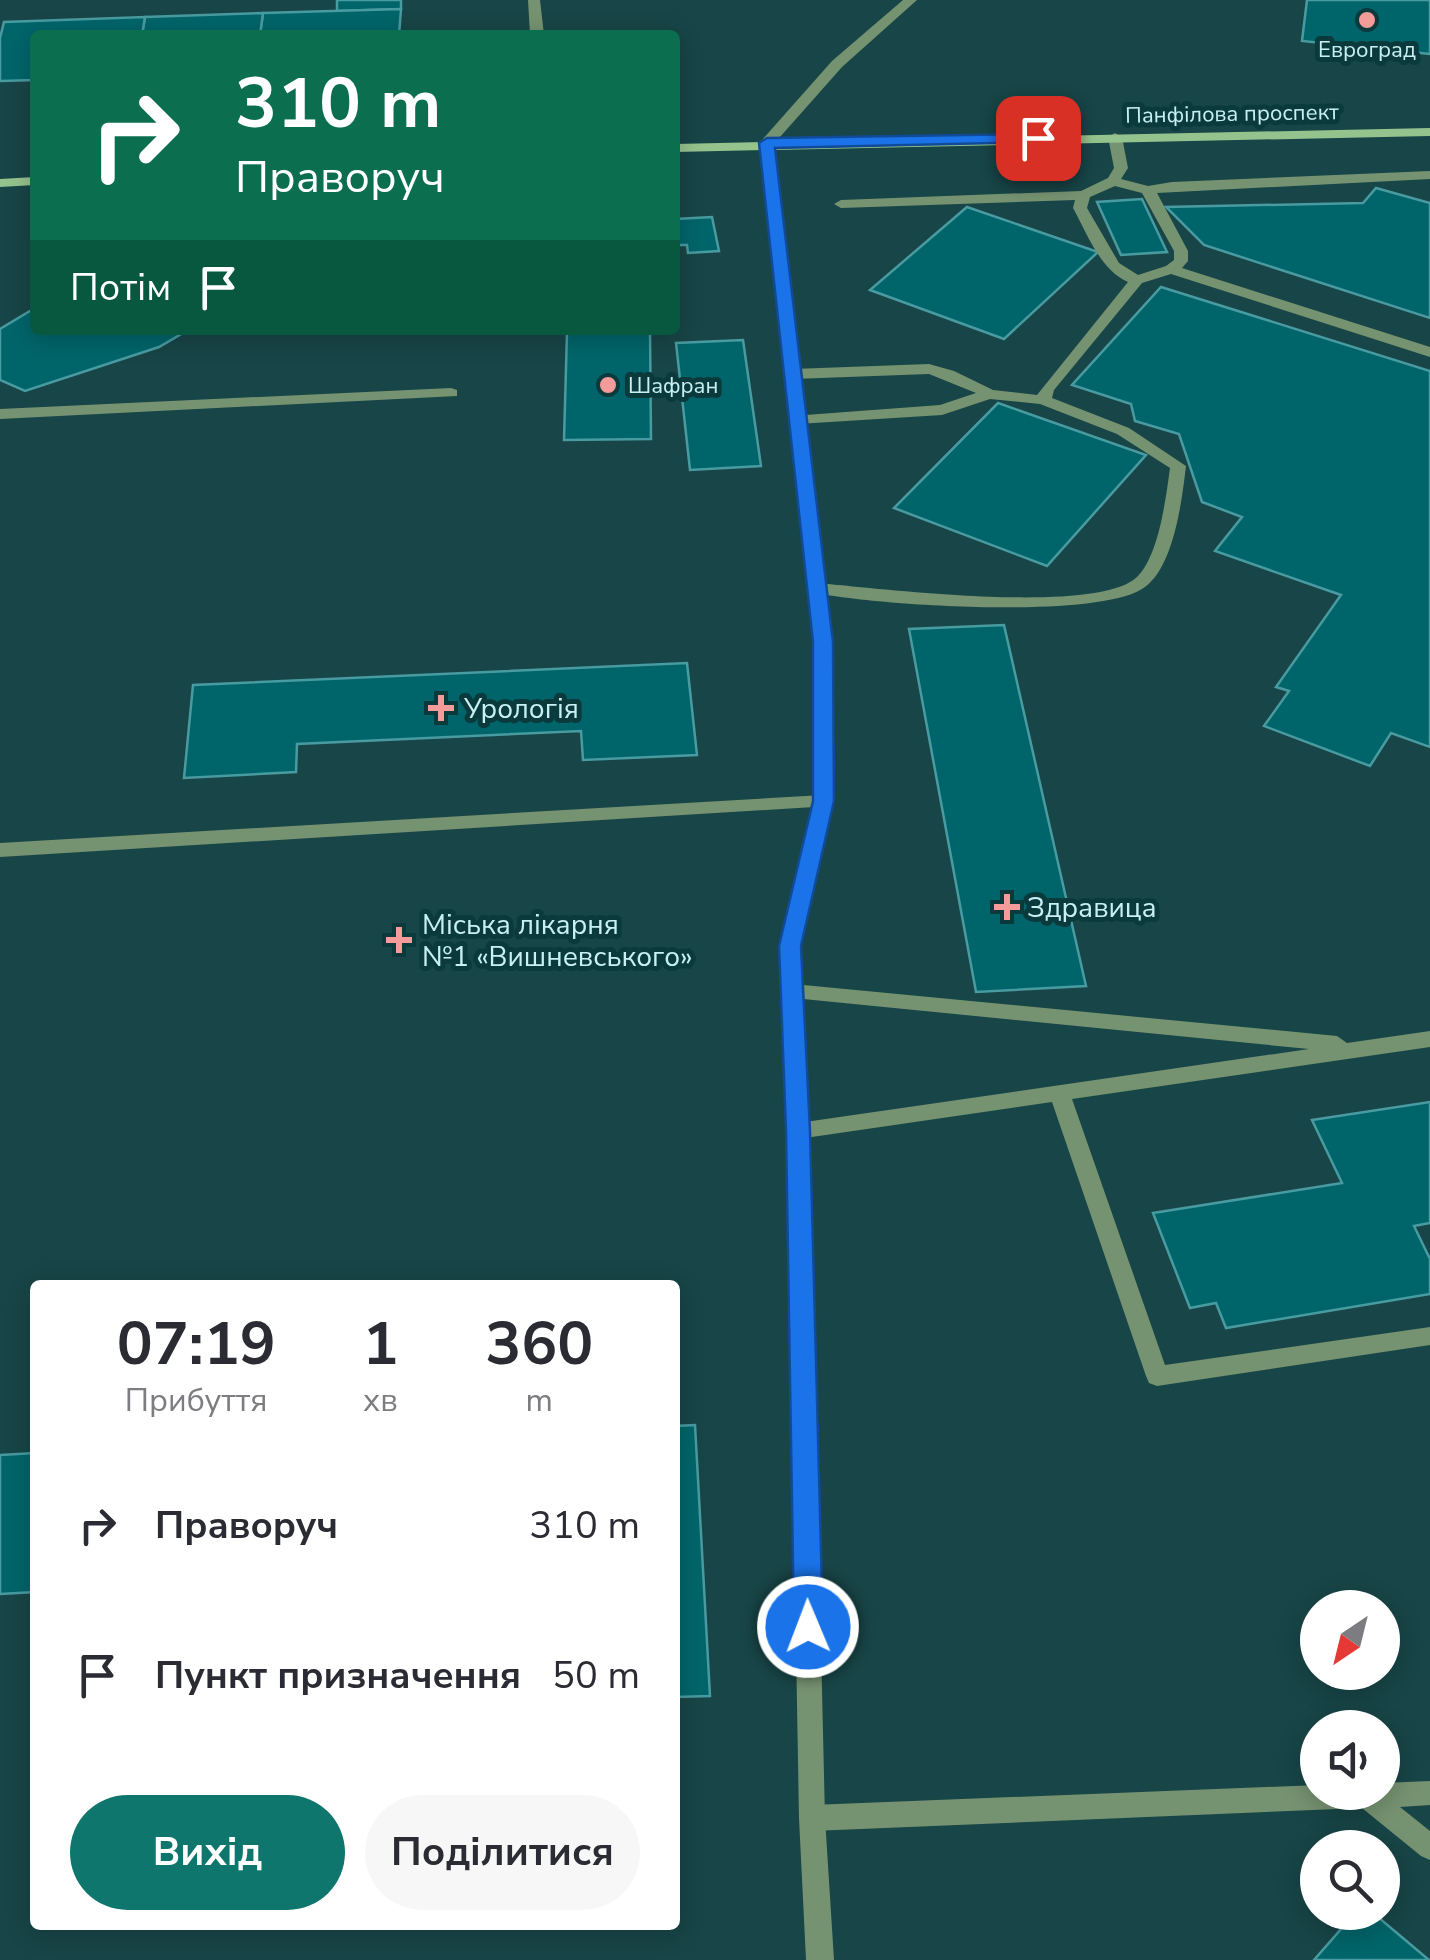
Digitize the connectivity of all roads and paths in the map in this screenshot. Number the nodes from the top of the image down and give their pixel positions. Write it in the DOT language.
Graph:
graph roads {
  1 [pos="534,0"];
  2 [pos="911,0"];
  3 [pos="536,30"];
  4 [pos="1430,132"];
  5 [pos="1115,137"];
  6 [pos="767,143"];
  7 [pos="680,148"];
  8 [pos="1430,175"];
  9 [pos="30,181"];
  10 [pos="1113,181"];
  11 [pos="0,183"];
  12 [pos="1148,190"];
  13 [pos="1084,194"];
  14 [pos="840,204"];
  15 [pos="1171,270"];
  16 [pos="1137,280"];
  17 [pos="1430,352"];
  18 [pos="793,374"];
  19 [pos="451,393"];
  20 [pos="989,394"];
  21 [pos="1043,400"];
  22 [pos="0,414"];
  23 [pos="798,419"];
  24 [pos="817,588"];
  25 [pos="823,801"];
  26 [pos="0,850"];
  27 [pos="793,991"];
  28 [pos="1430,1039"];
  29 [pos="1368,1048"];
  30 [pos="1058,1092"];
  31 [pos="798,1131"];
  32 [pos="1430,1336"];
  33 [pos="1430,1793"];
  34 [pos="1400,1795"];
  35 [pos="1300,1800"];
  36 [pos="1384,1810"];
  37 [pos="812,1818"];
  38 [pos="1430,1847"];
  39 [pos="820,1960"];
  1 -- 3 [label="street"];
  2 -- 6 [label="street"];
  4 -- 5 [label="main road, Панфілова проспект"];
  5 -- 6 [label="main road, Панфілова проспект"];
  5 -- 10 [label="street"];
  6 -- 7 [label="main road, Панфілова проспект"];
  6 -- 18 [label="street"];
  8 -- 12 [label="street"];
  9 -- 11 [label="main road"];
  10 -- 12 [label="street"];
  10 -- 13 [label="street"];
  12 -- 15 [label="street"];
  13 -- 14 [label="street"];
  13 -- 16 [label="street"];
  15 -- 16 [label="street"];
  15 -- 17 [label="street"];
  16 -- 21 [label="street"];
  18 -- 20 [label="street"];
  18 -- 23 [label="street"];
  19 -- 22 [label="street"];
  20 -- 21 [label="street"];
  20 -- 23 [label="street"];
  21 -- 24 [label="street"];
  23 -- 24 [label="street"];
  24 -- 25 [label="street"];
  25 -- 26 [label="street"];
  25 -- 27 [label="street"];
  27 -- 29 [label="street"];
  27 -- 31 [label="street"];
  28 -- 29 [label="street"];
  29 -- 30 [label="street"];
  30 -- 31 [label="street"];
  30 -- 32 [label="street"];
  31 -- 37 [label="street"];
  33 -- 34 [label="street"];
  35 -- 37 [label="street"];
  36 -- 38 [label="street"];
  37 -- 39 [label="street"];
}
